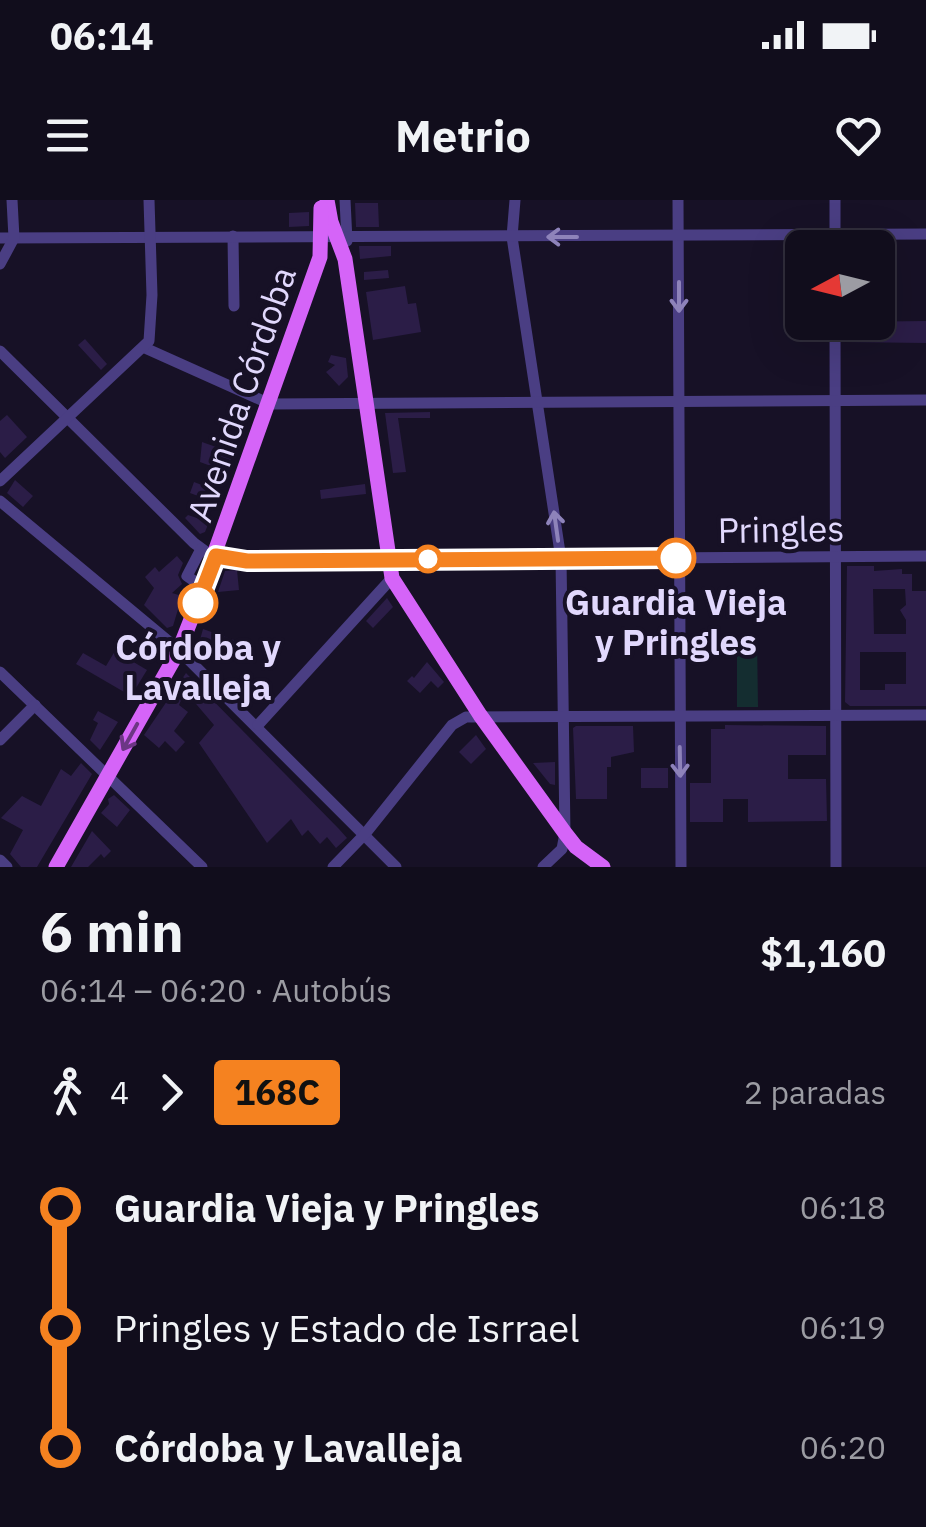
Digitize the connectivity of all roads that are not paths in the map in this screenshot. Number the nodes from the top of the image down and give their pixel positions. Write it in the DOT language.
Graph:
graph roads {
  1 [pos="12,200"];
  2 [pos="150,200"];
  3 [pos="324,200"];
  4 [pos="345,200"];
  5 [pos="514,200"];
  6 [pos="678,200"];
  7 [pos="835,200"];
  8 [pos="835,230"];
  9 [pos="926,234"];
  10 [pos="151,236"];
  11 [pos="233,236"];
  12 [pos="678,236"];
  13 [pos="895,236"];
  14 [pos="335,237"];
  15 [pos="512,237"];
  16 [pos="0,238"];
  17 [pos="14,238"];
  18 [pos="785,239"];
  19 [pos="0,264"];
  20 [pos="234,306"];
  21 [pos="835,340"];
  22 [pos="145,348"];
  23 [pos="0,351"];
  24 [pos="835,399"];
  25 [pos="926,400"];
  26 [pos="679,401"];
  27 [pos="538,402"];
  28 [pos="270,404"];
  29 [pos="366,404"];
  30 [pos="68,418"];
  31 [pos="0,481"];
  32 [pos="0,501"];
  33 [pos="210,556"];
  34 [pos="837,556"];
  35 [pos="926,556"];
  36 [pos="680,558"];
  37 [pos="561,559"];
  38 [pos="388,560"];
  39 [pos="392,578"];
  40 [pos="179,650"];
  41 [pos="0,672"];
  42 [pos="35,705"];
  43 [pos="480,715"];
  44 [pos="564,715"];
  45 [pos="926,715"];
  46 [pos="680,716"];
  47 [pos="836,716"];
  48 [pos="258,726"];
  49 [pos="0,740"];
  50 [pos="109,774"];
  51 [pos="565,833"];
  52 [pos="365,834"];
  53 [pos="0,860"];
  54 [pos="7,867"];
  55 [pos="56,867"];
  56 [pos="202,867"];
  57 [pos="333,867"];
  58 [pos="396,867"];
  59 [pos="543,867"];
  60 [pos="603,867"];
  61 [pos="681,867"];
  62 [pos="836,867"];
  1 -- 17 [label="street"];
  2 -- 10 [label="street"];
  3 -- 14 [label="main road, Avenida Córdoba"];
  4 -- 14 [label="street"];
  5 -- 15 [label="street"];
  6 -- 12 [label="street"];
  7 -- 8 [label="street"];
  9 -- 13 [label="street"];
  10 -- 11 [label="street"];
  10 -- 17 [label="street"];
  10 -- 22 [label="street"];
  11 -- 14 [label="street"];
  11 -- 20 [label="street"];
  12 -- 15 [label="street, one-way"];
  12 -- 18 [label="street"];
  12 -- 26 [label="street, one-way"];
  14 -- 15 [label="street"];
  14 -- 28 [label="main road, Avenida Córdoba"];
  14 -- 29 [label="main road"];
  15 -- 27 [label="street"];
  16 -- 17 [label="street"];
  17 -- 19 [label="street"];
  21 -- 24 [label="street"];
  22 -- 28 [label="street"];
  22 -- 30 [label="street"];
  23 -- 30 [label="street"];
  24 -- 25 [label="street"];
  24 -- 26 [label="street"];
  24 -- 34 [label="street"];
  26 -- 27 [label="street"];
  26 -- 36 [label="street"];
  27 -- 29 [label="street"];
  37 -- 27 [label="street, one-way"];
  28 -- 29 [label="street"];
  28 -- 33 [label="main road, Avenida Córdoba"];
  29 -- 38 [label="main road"];
  30 -- 31 [label="street"];
  30 -- 33 [label="street"];
  32 -- 40 [label="street"];
  33 -- 38 [label="street, Pringles"];
  33 -- 40 [label="main road, Avenida Córdoba"];
  34 -- 35 [label="street, Pringles"];
  34 -- 36 [label="street, Pringles"];
  34 -- 47 [label="street"];
  36 -- 37 [label="street, Pringles"];
  36 -- 46 [label="street"];
  37 -- 38 [label="street, Pringles"];
  37 -- 44 [label="street"];
  38 -- 39 [label="main road"];
  39 -- 43 [label="main road"];
  39 -- 48 [label="street"];
  40 -- 48 [label="street"];
  40 -- 50 [label="main road, Avenida Córdoba, one-way"];
  41 -- 42 [label="street"];
  42 -- 49 [label="street"];
  42 -- 50 [label="street"];
  43 -- 44 [label="street"];
  43 -- 51 [label="main road"];
  43 -- 52 [label="street"];
  44 -- 46 [label="street"];
  44 -- 51 [label="street"];
  45 -- 47 [label="street"];
  46 -- 47 [label="street"];
  46 -- 61 [label="street, one-way"];
  47 -- 62 [label="street"];
  48 -- 52 [label="street"];
  50 -- 55 [label="main road, Avenida Córdoba"];
  50 -- 56 [label="street"];
  51 -- 59 [label="street"];
  51 -- 60 [label="main road"];
  52 -- 57 [label="street"];
  52 -- 58 [label="street"];
  53 -- 54 [label="street"];
}
